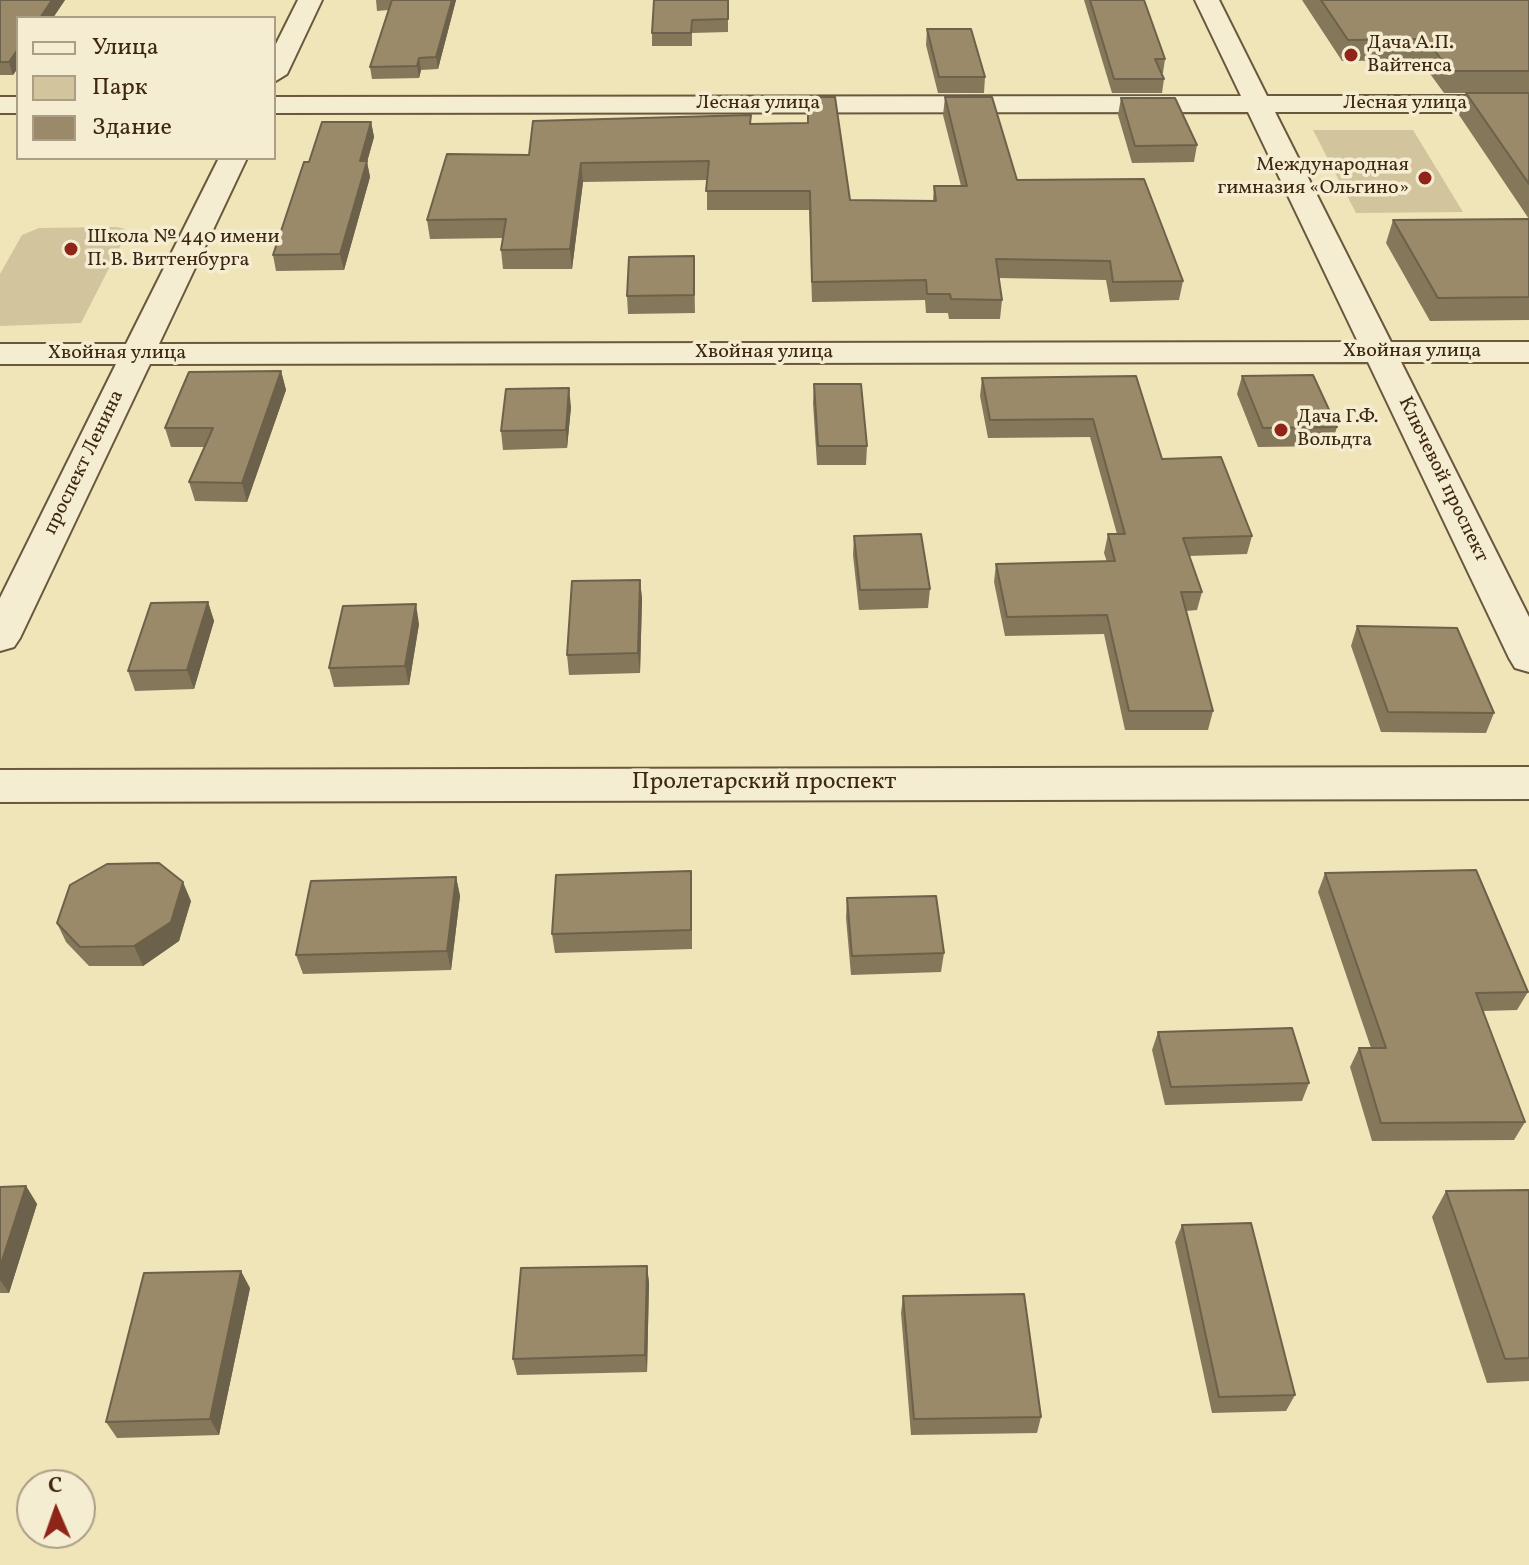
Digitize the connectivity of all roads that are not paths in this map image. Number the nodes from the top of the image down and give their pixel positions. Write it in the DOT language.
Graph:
graph roads {
  1 [pos="310,0"];
  2 [pos="1207,0"];
  3 [pos="276,70"];
  4 [pos="1258,104"];
  5 [pos="1529,104"];
  6 [pos="276,105"];
  7 [pos="232,160"];
  8 [pos="1380,352"];
  9 [pos="1529,352"];
  10 [pos="0,354"];
  11 [pos="138,354"];
  12 [pos="0,638"];
  13 [pos="1529,658"];
  14 [pos="1529,783"];
  15 [pos="0,786"];
  1 -- 3 [label="street"];
  2 -- 4 [label="street, Ключевой проспект"];
  4 -- 5 [label="street, Лесная улица"];
  4 -- 6 [label="street, Лесная улица"];
  4 -- 8 [label="street, Ключевой проспект"];
  7 -- 11 [label="street, проспект Ленина"];
  8 -- 9 [label="street, Хвойная улица"];
  8 -- 11 [label="street, Хвойная улица"];
  8 -- 13 [label="street, Ключевой проспект"];
  10 -- 11 [label="street, Хвойная улица"];
  11 -- 12 [label="street, проспект Ленина"];
  14 -- 15 [label="street, Пролетарский проспект"];
}
